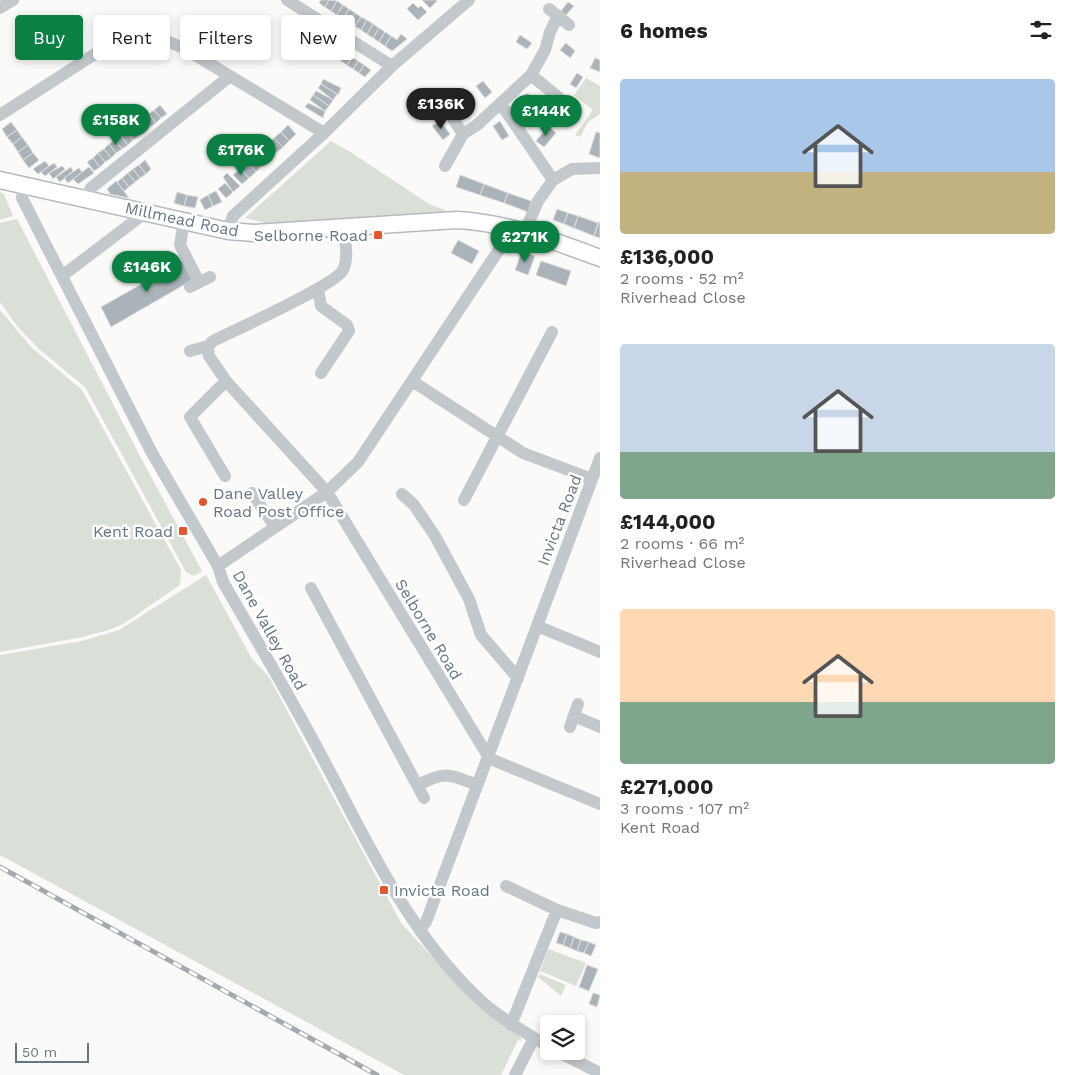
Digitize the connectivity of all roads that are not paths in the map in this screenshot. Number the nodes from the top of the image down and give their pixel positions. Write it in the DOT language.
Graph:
graph roads {
  1 [pos="14,0"];
  2 [pos="288,0"];
  3 [pos="469,0"];
  4 [pos="0,8"];
  5 [pos="569,25"];
  6 [pos="392,66"];
  7 [pos="531,75"];
  8 [pos="230,76"];
  9 [pos="558,97"];
  10 [pos="502,104"];
  11 [pos="0,115"];
  12 [pos="453,119"];
  13 [pos="324,133"];
  14 [pos="463,134"];
  15 [pos="445,166"];
  16 [pos="600,168"];
  17 [pos="0,180"];
  18 [pos="552,180"];
  19 [pos="24,185"];
  20 [pos="87,198"];
  21 [pos="145,213"];
  22 [pos="184,221"];
  23 [pos="344,228"];
  24 [pos="520,229"];
  25 [pos="228,231"];
  26 [pos="600,258"];
  27 [pos="62,276"];
  28 [pos="200,282"];
  29 [pos="318,289"];
  30 [pos="552,332"];
  31 [pos="208,346"];
  32 [pos="190,351"];
  33 [pos="320,373"];
  34 [pos="226,381"];
  35 [pos="412,381"];
  36 [pos="498,437"];
  37 [pos="600,458"];
  38 [pos="224,476"];
  39 [pos="592,479"];
  40 [pos="327,492"];
  41 [pos="252,493"];
  42 [pos="402,494"];
  43 [pos="464,500"];
  44 [pos="275,527"];
  45 [pos="218,566"];
  46 [pos="311,588"];
  47 [pos="537,626"];
  48 [pos="600,652"];
  49 [pos="518,678"];
  50 [pos="574,716"];
  51 [pos="600,727"];
  52 [pos="488,757"];
  53 [pos="418,785"];
  54 [pos="477,785"];
  55 [pos="424,798"];
  56 [pos="600,804"];
  57 [pos="506,886"];
  58 [pos="557,910"];
  59 [pos="600,922"];
  60 [pos="420,930"];
  61 [pos="511,1024"];
  62 [pos="534,1038"];
  63 [pos="540,1042"];
  64 [pos="574,1060"];
  65 [pos="600,1073"];
  66 [pos="515,1075"];
  1 -- 4 [label="street"];
  2 -- 6 [label="street"];
  3 -- 6 [label="street"];
  5 -- 7 [label="street"];
  6 -- 13 [label="street"];
  7 -- 9 [label="street"];
  7 -- 10 [label="street"];
  8 -- 11 [label="street"];
  8 -- 13 [label="street"];
  8 -- 20 [label="street"];
  10 -- 14 [label="street"];
  10 -- 18 [label="street"];
  12 -- 14 [label="street"];
  13 -- 25 [label="street"];
  14 -- 15 [label="street"];
  16 -- 18 [label="street"];
  17 -- 19 [label="main road, Millmead Road"];
  18 -- 24 [label="street"];
  19 -- 20 [label="main road, Millmead Road"];
  19 -- 27 [label="street, Dane Valley Road"];
  20 -- 21 [label="main road, Millmead Road"];
  21 -- 22 [label="main road, Millmead Road"];
  21 -- 27 [label="street"];
  22 -- 25 [label="main road, Millmead Road"];
  22 -- 28 [label="street"];
  23 -- 24 [label="main road, Millmead Road"];
  23 -- 25 [label="main road, Millmead Road"];
  23 -- 29 [label="street"];
  24 -- 26 [label="main road, Millmead Road"];
  24 -- 35 [label="street"];
  27 -- 45 [label="street, Dane Valley Road"];
  29 -- 31 [label="street"];
  29 -- 33 [label="street"];
  30 -- 36 [label="street"];
  31 -- 32 [label="street"];
  31 -- 34 [label="street, Selborne Road"];
  34 -- 38 [label="street"];
  34 -- 40 [label="street, Selborne Road"];
  35 -- 36 [label="street"];
  35 -- 40 [label="street"];
  36 -- 39 [label="street"];
  36 -- 43 [label="street"];
  37 -- 39 [label="street, Invicta Road"];
  39 -- 47 [label="street, Invicta Road"];
  40 -- 44 [label="street"];
  40 -- 52 [label="street, Selborne Road"];
  41 -- 44 [label="street"];
  42 -- 49 [label="street"];
  44 -- 45 [label="street"];
  45 -- 60 [label="street, Dane Valley Road"];
  46 -- 53 [label="street"];
  47 -- 48 [label="street"];
  47 -- 49 [label="street, Invicta Road"];
  49 -- 52 [label="street, Invicta Road"];
  50 -- 51 [label="street"];
  52 -- 54 [label="street, Invicta Road"];
  52 -- 56 [label="street"];
  53 -- 54 [label="street"];
  53 -- 55 [label="street"];
  54 -- 60 [label="street, Invicta Road"];
  57 -- 58 [label="street"];
  58 -- 59 [label="street"];
  58 -- 61 [label="street"];
  60 -- 61 [label="street, Dane Valley Road"];
  61 -- 62 [label="street, Dane Valley Road"];
  62 -- 63 [label="street, Dane Valley Road"];
  62 -- 66 [label="street"];
  64 -- 65 [label="street"];
}
